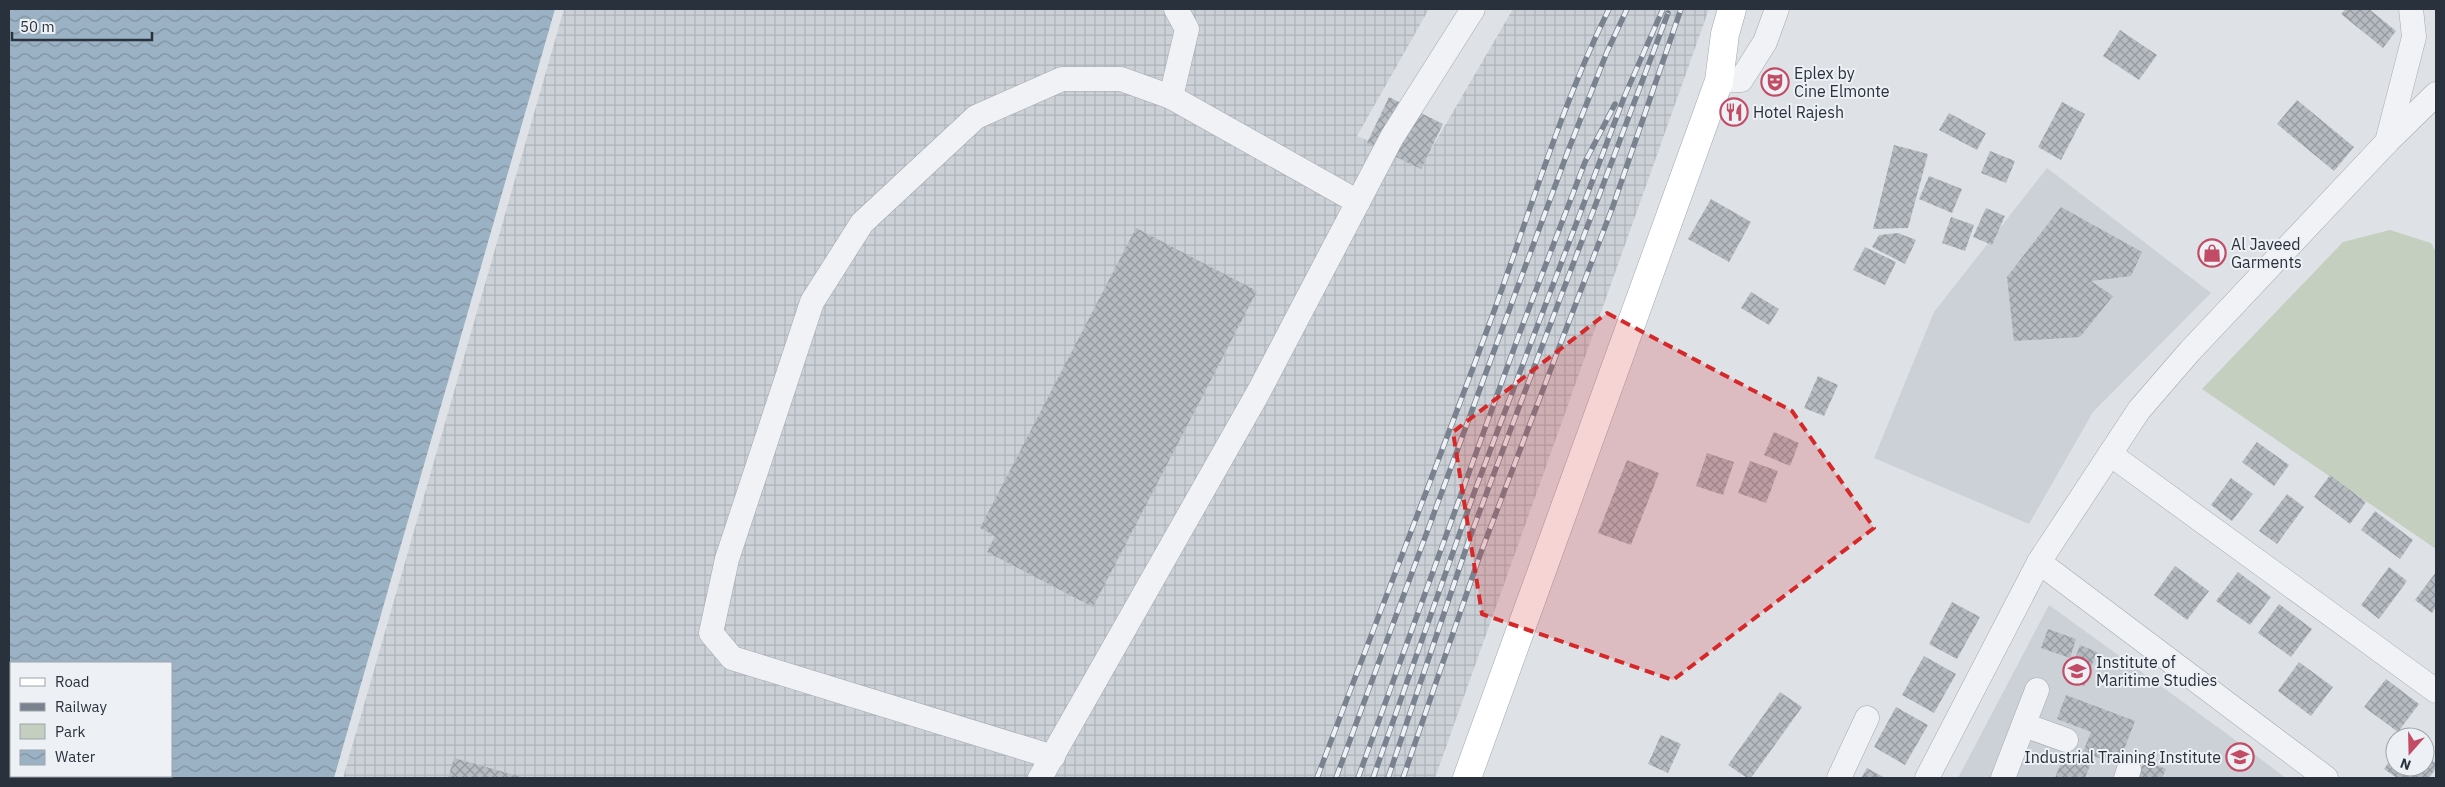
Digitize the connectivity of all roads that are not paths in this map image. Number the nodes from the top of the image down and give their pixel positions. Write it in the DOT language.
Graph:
graph roads {
  1 [pos="1176,9"];
  2 [pos="1473,9"];
  3 [pos="1732,9"];
  4 [pos="1777,9"];
  5 [pos="2411,9"];
  6 [pos="1719,81"];
  7 [pos="2436,94"];
  8 [pos="1171,97"];
  9 [pos="2387,142"];
  10 [pos="1358,202"];
  11 [pos="2110,454"];
  12 [pos="2039,562"];
  13 [pos="2037,690"];
  14 [pos="2436,691"];
  15 [pos="1867,718"];
  16 [pos="2024,725"];
  17 [pos="2066,740"];
  18 [pos="1053,757"];
  19 [pos="1040,778"];
  20 [pos="1467,778"];
  21 [pos="1839,778"];
  22 [pos="1927,778"];
  23 [pos="2003,778"];
  24 [pos="2326,778"];
  1 -- 8 [label="street"];
  2 -- 10 [label="street"];
  3 -- 6 [label="main road"];
  4 -- 6 [label="street"];
  5 -- 9 [label="street"];
  6 -- 20 [label="main road"];
  7 -- 9 [label="street"];
  8 -- 10 [label="street"];
  8 -- 18 [label="street"];
  9 -- 11 [label="street"];
  10 -- 18 [label="street"];
  11 -- 12 [label="street"];
  11 -- 14 [label="street"];
  12 -- 22 [label="street"];
  12 -- 24 [label="street"];
  13 -- 16 [label="street"];
  15 -- 21 [label="street"];
  16 -- 17 [label="street"];
  16 -- 23 [label="street"];
  18 -- 19 [label="street"];
}
